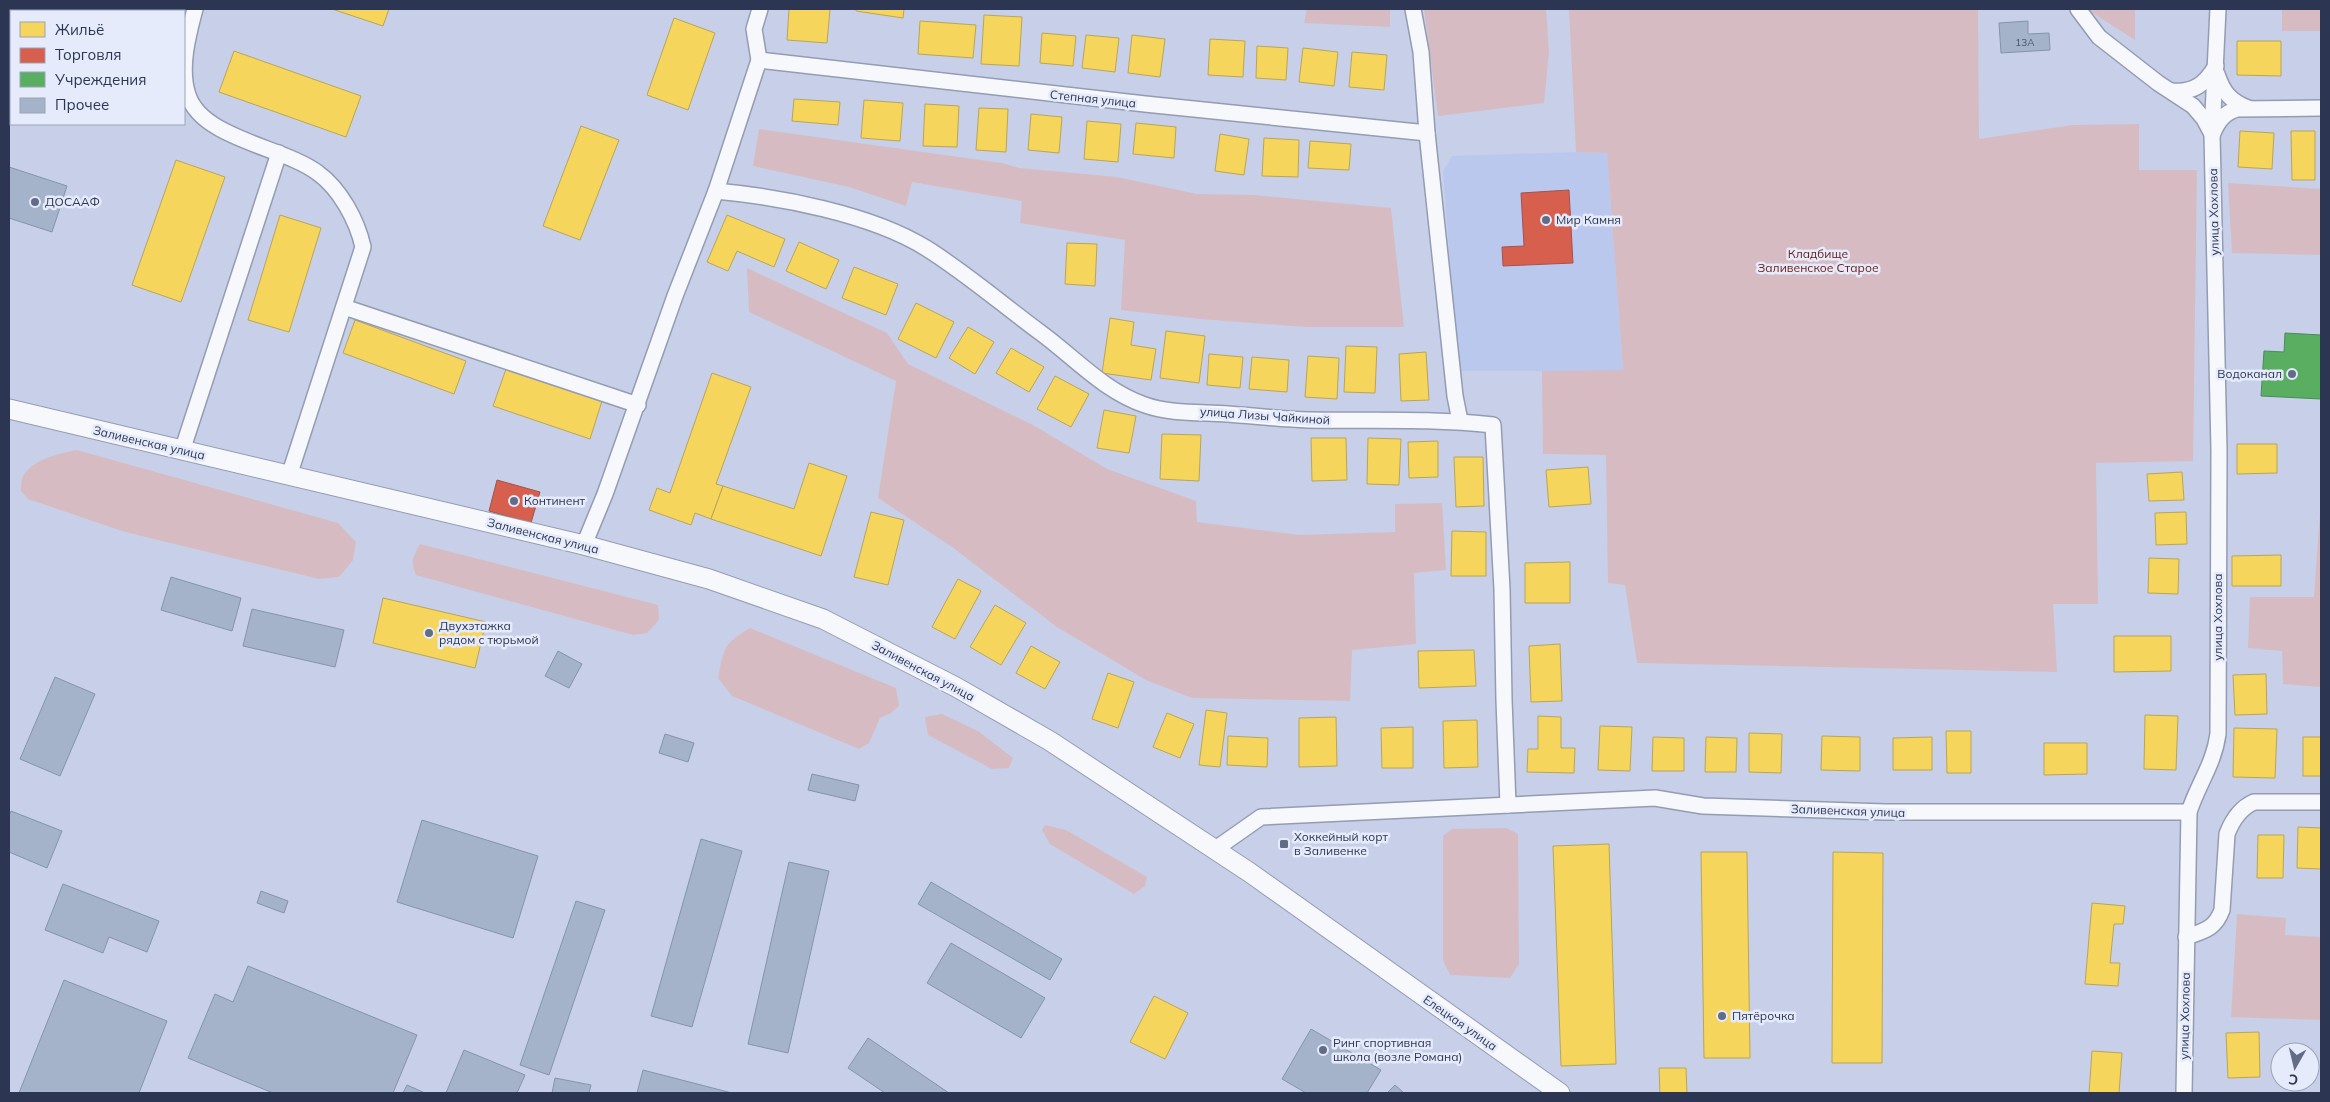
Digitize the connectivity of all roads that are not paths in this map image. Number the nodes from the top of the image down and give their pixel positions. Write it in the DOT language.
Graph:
graph roads {
  1 [pos="194,9"];
  2 [pos="760,9"];
  3 [pos="1413,9"];
  4 [pos="2078,9"];
  5 [pos="2218,9"];
  6 [pos="759,60"];
  7 [pos="2216,68"];
  8 [pos="2172,91"];
  9 [pos="2248,108"];
  10 [pos="2321,108"];
  11 [pos="1427,133"];
  12 [pos="2212,134"];
  13 [pos="279,153"];
  14 [pos="716,191"];
  15 [pos="344,307"];
  16 [pos="638,405"];
  17 [pos="9,409"];
  18 [pos="1460,421"];
  19 [pos="182,450"];
  20 [pos="289,476"];
  21 [pos="584,545"];
  22 [pos="2321,802"];
  23 [pos="1508,805"];
  24 [pos="2189,812"];
  25 [pos="1214,850"];
  26 [pos="2186,936"];
  27 [pos="1560,1093"];
  28 [pos="2184,1093"];
  1 -- 13 [label="street"];
  2 -- 6 [label="street"];
  3 -- 11 [label="street"];
  4 -- 8 [label="street"];
  5 -- 7 [label="street, улица Хохлова"];
  6 -- 11 [label="street, Степная улица"];
  6 -- 14 [label="street"];
  7 -- 8 [label="street"];
  7 -- 9 [label="street"];
  7 -- 12 [label="street, улица Хохлова"];
  8 -- 12 [label="street"];
  9 -- 10 [label="street"];
  9 -- 12 [label="street"];
  11 -- 18 [label="street"];
  12 -- 24 [label="street, улица Хохлова"];
  13 -- 15 [label="street"];
  13 -- 19 [label="street"];
  14 -- 16 [label="street"];
  14 -- 18 [label="street, улица Лизы Чайкиной"];
  15 -- 16 [label="street"];
  15 -- 20 [label="street"];
  16 -- 21 [label="street"];
  17 -- 19 [label="street, Заливенская улица"];
  18 -- 23 [label="street, улица Лизы Чайкиной"];
  19 -- 20 [label="street, Заливенская улица"];
  20 -- 21 [label="street, Заливенская улица"];
  21 -- 25 [label="street, Заливенская улица"];
  22 -- 26 [label="street"];
  23 -- 24 [label="street, Заливенская улица"];
  23 -- 25 [label="street, Заливенская улица"];
  24 -- 26 [label="street, улица Хохлова"];
  25 -- 27 [label="street, Елецкая улица"];
  26 -- 28 [label="street, улица Хохлова"];
}
